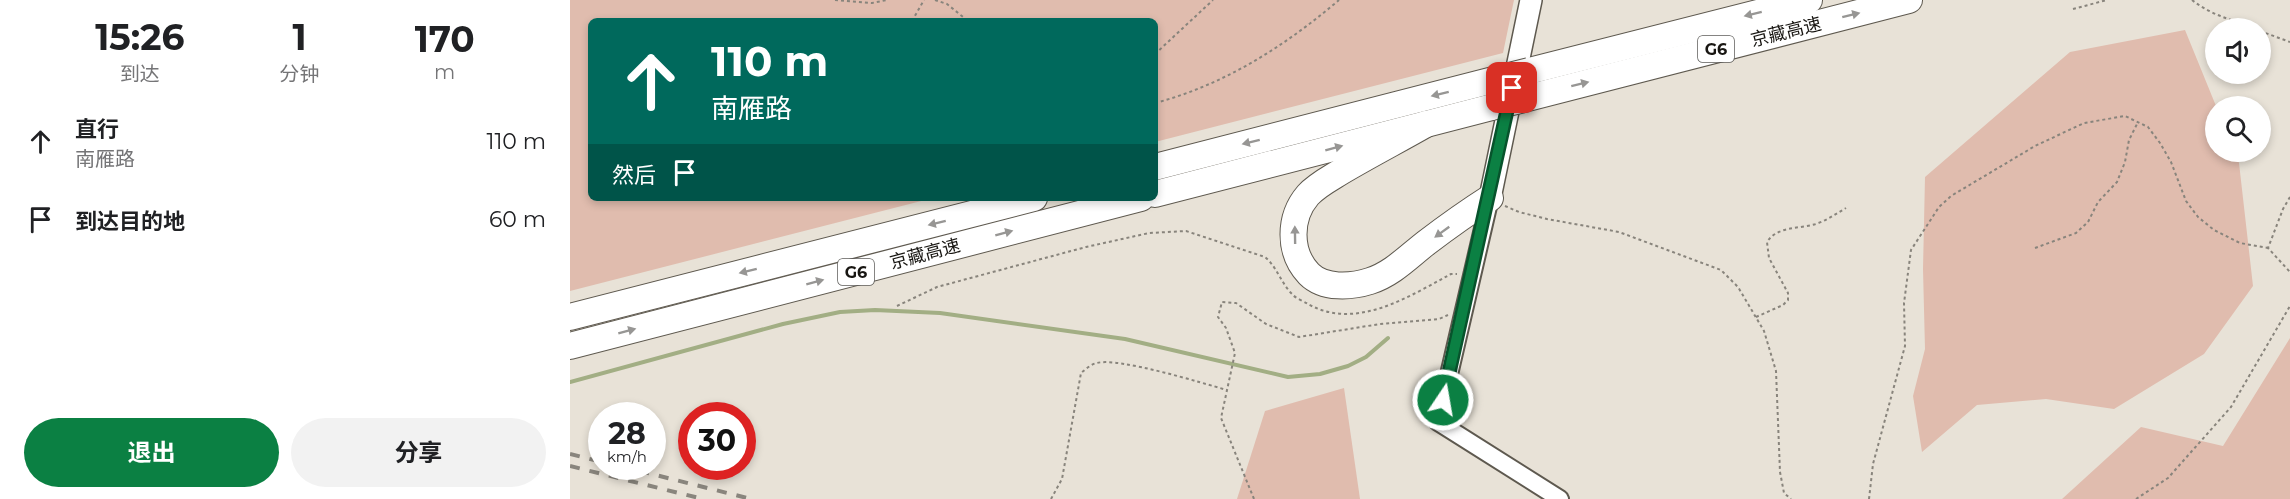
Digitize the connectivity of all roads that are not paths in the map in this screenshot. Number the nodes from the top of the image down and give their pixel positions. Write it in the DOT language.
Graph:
graph roads {
  1 [pos="1531,0"];
  2 [pos="1809,0"];
  3 [pos="1909,0"];
  4 [pos="1426,124"];
  5 [pos="1158,166"];
  6 [pos="1158,193"];
  7 [pos="1490,198"];
  8 [pos="1022,201"];
  9 [pos="1129,201"];
  10 [pos="570,317"];
  11 [pos="570,346"];
  12 [pos="1560,499"];
  1 -- 7 [label="main road"];
  2 -- 5 [label="highway, 京藏高速 / G6, one-way, bridge"];
  4 -- 3 [label="highway, 京藏高速 / G6, one-way, bridge"];
  6 -- 4 [label="highway, one-way"];
  7 -- 4 [label="highway, one-way"];
  7 -- 12 [label="street"];
  8 -- 10 [label="highway, 京藏高速 / G6, one-way"];
  11 -- 9 [label="highway, 京藏高速 / G6, one-way"];
}
